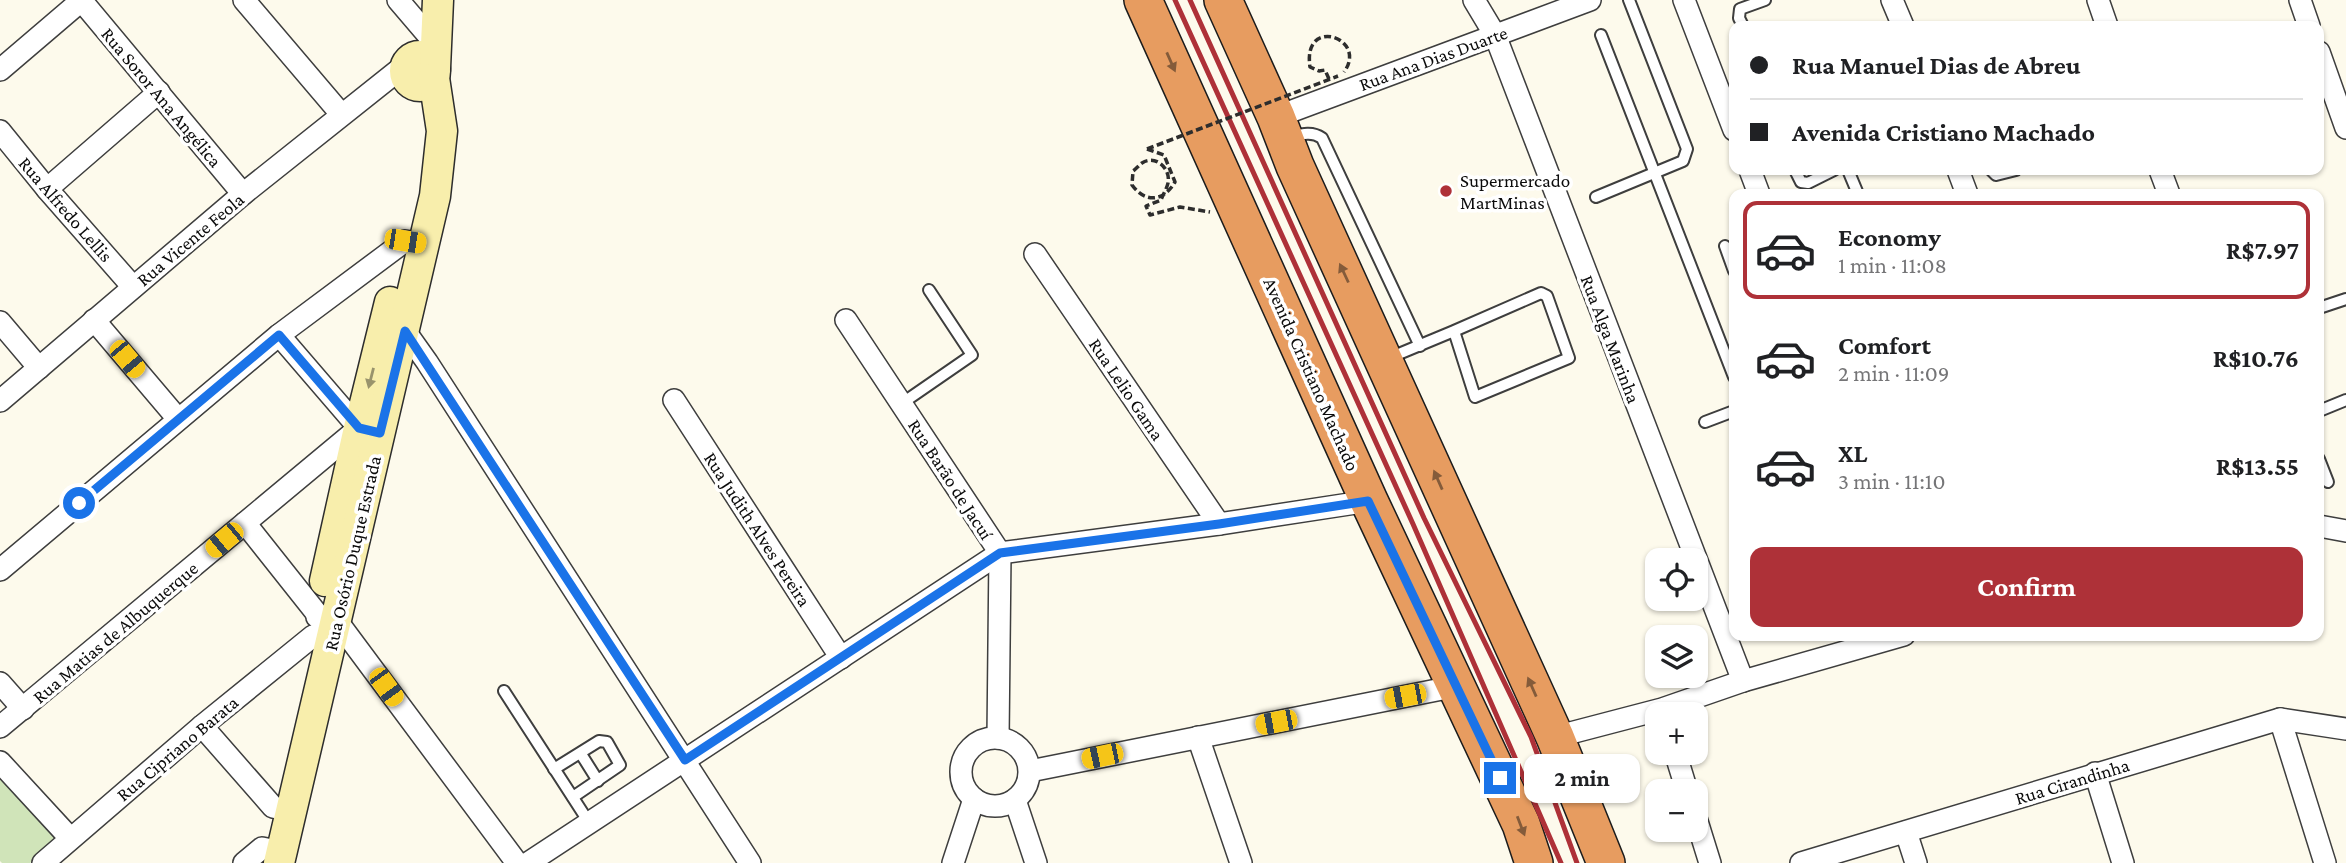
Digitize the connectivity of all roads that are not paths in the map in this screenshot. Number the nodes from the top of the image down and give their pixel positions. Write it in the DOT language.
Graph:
graph roads {
  1 [pos="82,0"];
  2 [pos="244,0"];
  3 [pos="398,0"];
  4 [pos="438,0"];
  5 [pos="1143,0"];
  6 [pos="1223,0"];
  7 [pos="1474,0"];
  8 [pos="1590,0"];
  9 [pos="1629,0"];
  10 [pos="1684,0"];
  11 [pos="1765,0"];
  12 [pos="1892,0"];
  13 [pos="2098,0"];
  14 [pos="2300,0"];
  15 [pos="1741,21"];
  16 [pos="1901,21"];
  17 [pos="2106,21"];
  18 [pos="2307,21"];
  19 [pos="1495,35"];
  20 [pos="1601,35"];
  21 [pos="2324,59"];
  22 [pos="419,66"];
  23 [pos="0,70"];
  24 [pos="2338,80"];
  25 [pos="159,92"];
  26 [pos="341,114"];
  27 [pos="1729,117"];
  28 [pos="1280,127"];
  29 [pos="2346,128"];
  30 [pos="0,131"];
  31 [pos="1655,172"];
  32 [pos="1798,175"];
  33 [pos="1824,175"];
  34 [pos="47,189"];
  35 [pos="243,194"];
  36 [pos="1597,197"];
  37 [pos="415,242"];
  38 [pos="1725,246"];
  39 [pos="1035,254"];
  40 [pos="1729,257"];
  41 [pos="133,287"];
  42 [pos="929,290"];
  43 [pos="2346,299"];
  44 [pos="2324,307"];
  45 [pos="94,320"];
  46 [pos="846,320"];
  47 [pos="0,322"];
  48 [pos="395,328"];
  49 [pos="1454,331"];
  50 [pos="279,335"];
  51 [pos="1420,346"];
  52 [pos="1383,360"];
  53 [pos="1729,364"];
  54 [pos="39,368"];
  55 [pos="674,400"];
  56 [pos="0,401"];
  57 [pos="901,404"];
  58 [pos="2345,404"];
  59 [pos="2324,410"];
  60 [pos="1729,413"];
  61 [pos="177,419"];
  62 [pos="1705,422"];
  63 [pos="369,431"];
  64 [pos="2324,472"];
  65 [pos="2328,482"];
  66 [pos="1368,501"];
  67 [pos="244,523"];
  68 [pos="1219,524"];
  69 [pos="2324,527"];
  70 [pos="2346,531"];
  71 [pos="1000,553"];
  72 [pos="0,570"];
  73 [pos="321,622"];
  74 [pos="1883,641"];
  75 [pos="841,658"];
  76 [pos="1743,681"];
  77 [pos="0,683"];
  78 [pos="1457,687"];
  79 [pos="504,691"];
  80 [pos="1688,702"];
  81 [pos="23,709"];
  82 [pos="1645,716"];
  83 [pos="2280,719"];
  84 [pos="202,726"];
  85 [pos="0,727"];
  86 [pos="2346,729"];
  87 [pos="1198,737"];
  88 [pos="1555,737"];
  89 [pos="998,738"];
  90 [pos="581,754"];
  91 [pos="685,760"];
  92 [pos="0,762"];
  93 [pos="555,769"];
  94 [pos="1030,771"];
  95 [pos="2095,773"];
  96 [pos="598,781"];
  97 [pos="573,797"];
  98 [pos="974,799"];
  99 [pos="1015,800"];
  100 [pos="282,809"];
  101 [pos="590,824"];
  102 [pos="1906,832"];
  103 [pos="70,838"];
  104 [pos="1703,842"];
  105 [pos="265,858"];
  106 [pos="43,863"];
  107 [pos="517,863"];
  108 [pos="528,863"];
  109 [pos="750,863"];
  110 [pos="953,863"];
  111 [pos="1036,863"];
  112 [pos="1241,863"];
  113 [pos="1534,863"];
  114 [pos="1606,863"];
  115 [pos="1710,863"];
  116 [pos="1801,863"];
  117 [pos="1916,863"];
  118 [pos="2123,863"];
  119 [pos="2325,863"];
  1 -- 23 [label="street"];
  1 -- 25 [label="street, Rua Soror Ana Angélica"];
  2 -- 26 [label="street"];
  3 -- 22 [label="street"];
  4 -- 22 [label="street, Rua Osório Duque Estrada"];
  5 -- 66 [label="highway, Avenida Cristiano Machado, one-way"];
  6 -- 28 [label="highway"];
  7 -- 19 [label="street, Rua Alga Marinha"];
  8 -- 19 [label="street, Rua Ana Dias Duarte"];
  9 -- 31 [label="lane"];
  10 -- 27 [label="street"];
  11 -- 15 [label="lane"];
  12 -- 16 [label="street"];
  13 -- 17 [label="street"];
  14 -- 18 [label="street"];
  19 -- 28 [label="street, Rua Ana Dias Duarte"];
  19 -- 76 [label="street, Rua Alga Marinha"];
  20 -- 31 [label="lane"];
  21 -- 24 [label="street"];
  22 -- 26 [label="street, Rua Vicente Feola"];
  22 -- 37 [label="street, Rua Osório Duque Estrada"];
  24 -- 29 [label="street"];
  25 -- 34 [label="street"];
  25 -- 35 [label="street, Rua Soror Ana Angélica"];
  26 -- 35 [label="street, Rua Vicente Feola"];
  28 -- 51 [label="lane"];
  52 -- 28 [label="highway, one-way"];
  30 -- 34 [label="street, Rua Alfredo Lellis"];
  31 -- 36 [label="lane"];
  31 -- 53 [label="lane"];
  32 -- 33 [label="lane"];
  34 -- 41 [label="street, Rua Alfredo Lellis"];
  35 -- 41 [label="street, Rua Vicente Feola"];
  37 -- 48 [label="street, Rua Osório Duque Estrada"];
  37 -- 50 [label="street"];
  38 -- 40 [label="lane"];
  39 -- 68 [label="street, Rua Lelio Gama"];
  41 -- 45 [label="street, Rua Vicente Feola"];
  42 -- 57 [label="lane"];
  43 -- 44 [label="lane"];
  45 -- 54 [label="street, Rua Vicente Feola"];
  45 -- 61 [label="street"];
  46 -- 57 [label="street, Rua Barão de Jacuí"];
  47 -- 54 [label="street"];
  48 -- 63 [label="street, Rua Osório Duque Estrada"];
  48 -- 91 [label="street"];
  49 -- 49 [label="lane"];
  49 -- 51 [label="lane"];
  50 -- 61 [label="street"];
  50 -- 63 [label="street"];
  51 -- 52 [label="lane"];
  88 -- 52 [label="highway, one-way"];
  54 -- 56 [label="street, Rua Vicente Feola"];
  55 -- 75 [label="street, Rua Judith Alves Pereira"];
  57 -- 71 [label="street, Rua Barão de Jacuí"];
  58 -- 59 [label="lane"];
  60 -- 62 [label="lane"];
  61 -- 72 [label="street"];
  63 -- 67 [label="street, Rua Matias de Albuquerque"];
  63 -- 73 [label="street, Rua Osório Duque Estrada"];
  64 -- 65 [label="lane"];
  66 -- 68 [label="street"];
  66 -- 78 [label="highway, Avenida Cristiano Machado"];
  67 -- 73 [label="street"];
  67 -- 81 [label="street, Rua Matias de Albuquerque"];
  68 -- 71 [label="street"];
  69 -- 70 [label="street"];
  71 -- 75 [label="street"];
  71 -- 89 [label="street, Rua Barão de Jacuí"];
  73 -- 84 [label="street, Rua Cipriano Barata"];
  73 -- 100 [label="street, Rua Osório Duque Estrada"];
  73 -- 107 [label="street"];
  74 -- 76 [label="street"];
  75 -- 91 [label="street"];
  76 -- 80 [label="street"];
  77 -- 81 [label="street"];
  78 -- 87 [label="street"];
  78 -- 113 [label="highway, Avenida Cristiano Machado, one-way"];
  79 -- 93 [label="lane"];
  81 -- 85 [label="street, Rua Matias de Albuquerque"];
  82 -- 88 [label="street"];
  83 -- 86 [label="street, Rua Cirandinha"];
  83 -- 95 [label="street, Rua Cirandinha"];
  83 -- 119 [label="street"];
  84 -- 100 [label="street"];
  84 -- 103 [label="street, Rua Cipriano Barata"];
  87 -- 94 [label="street"];
  87 -- 112 [label="street"];
  88 -- 114 [label="highway"];
  89 -- 94 [label="street"];
  89 -- 98 [label="street"];
  90 -- 93 [label="lane"];
  90 -- 96 [label="lane"];
  90 -- 96 [label="lane"];
  91 -- 101 [label="street"];
  91 -- 109 [label="street"];
  92 -- 103 [label="street"];
  93 -- 97 [label="lane"];
  94 -- 99 [label="street"];
  95 -- 102 [label="street, Rua Cirandinha"];
  95 -- 118 [label="street"];
  96 -- 97 [label="lane"];
  97 -- 101 [label="lane"];
  98 -- 99 [label="street"];
  98 -- 110 [label="street"];
  99 -- 111 [label="street"];
  100 -- 105 [label="street, Rua Osório Duque Estrada"];
  101 -- 108 [label="street"];
  102 -- 116 [label="street, Rua Cirandinha"];
  102 -- 117 [label="street"];
  103 -- 106 [label="street, Rua Cipriano Barata"];
  104 -- 115 [label="street"];
}
